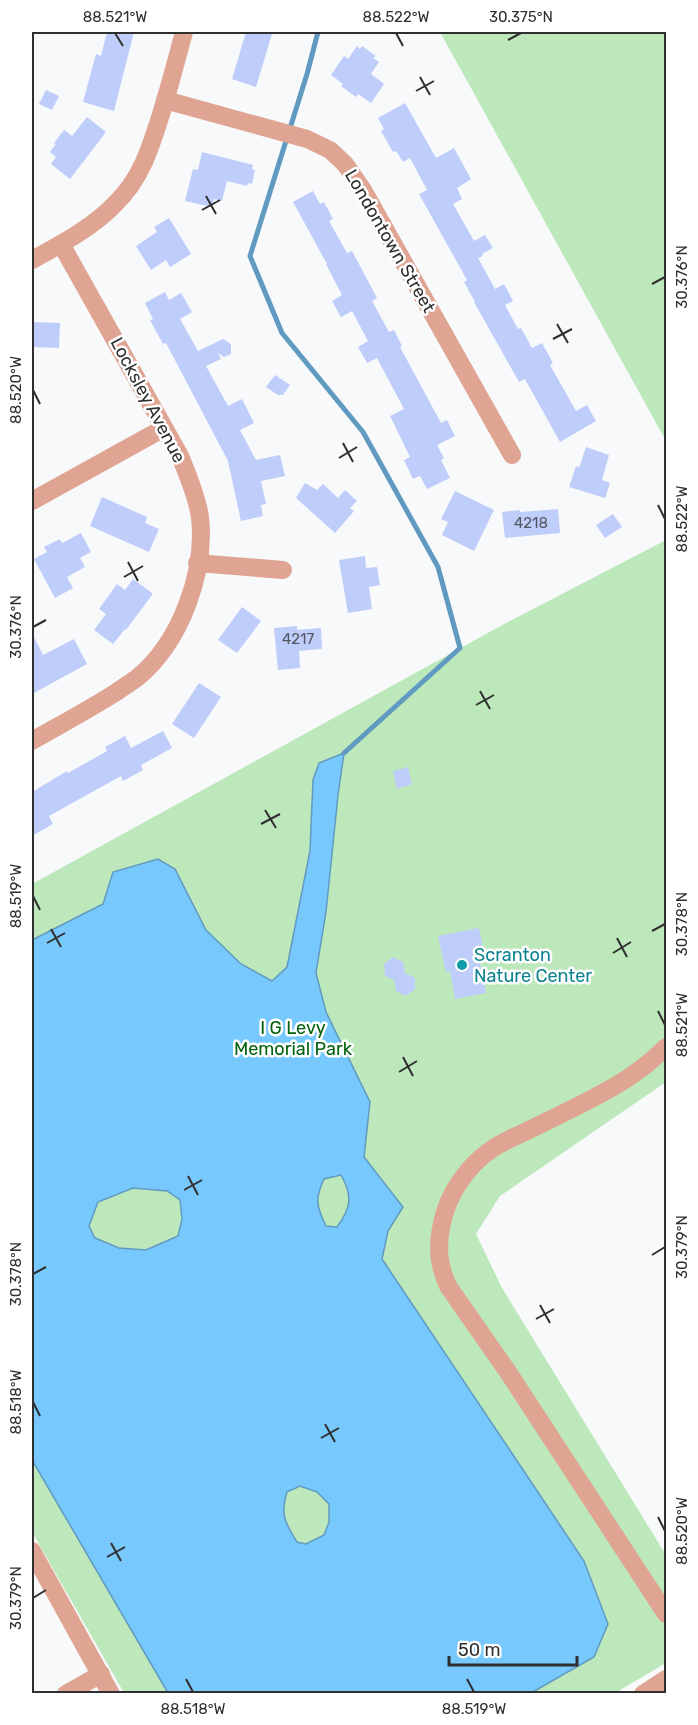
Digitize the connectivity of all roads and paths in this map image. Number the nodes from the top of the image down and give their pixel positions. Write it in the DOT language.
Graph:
graph roads {
  1 [pos="184,32"];
  2 [pos="165,100"];
  3 [pos="61,244"];
  4 [pos="32,260"];
  5 [pos="164,428"];
  6 [pos="512,455"];
  7 [pos="32,501"];
  8 [pos="197,563"];
  9 [pos="283,570"];
  10 [pos="32,741"];
  11 [pos="666,1047"];
  12 [pos="32,1551"];
  13 [pos="666,1614"];
  14 [pos="100,1674"];
  15 [pos="666,1679"];
  16 [pos="66,1694"];
  17 [pos="111,1694"];
  18 [pos="643,1694"];
  1 -- 2 [label="street"];
  2 -- 3 [label="street"];
  2 -- 6 [label="street, Londontown Street"];
  3 -- 4 [label="street"];
  3 -- 5 [label="street, Locksley Avenue"];
  5 -- 7 [label="street"];
  5 -- 8 [label="street, Locksley Avenue"];
  8 -- 9 [label="street"];
  8 -- 10 [label="street, Locksley Avenue"];
  11 -- 13 [label="street"];
  12 -- 14 [label="street"];
  14 -- 16 [label="street"];
  14 -- 17 [label="street"];
  15 -- 18 [label="street"];
}
